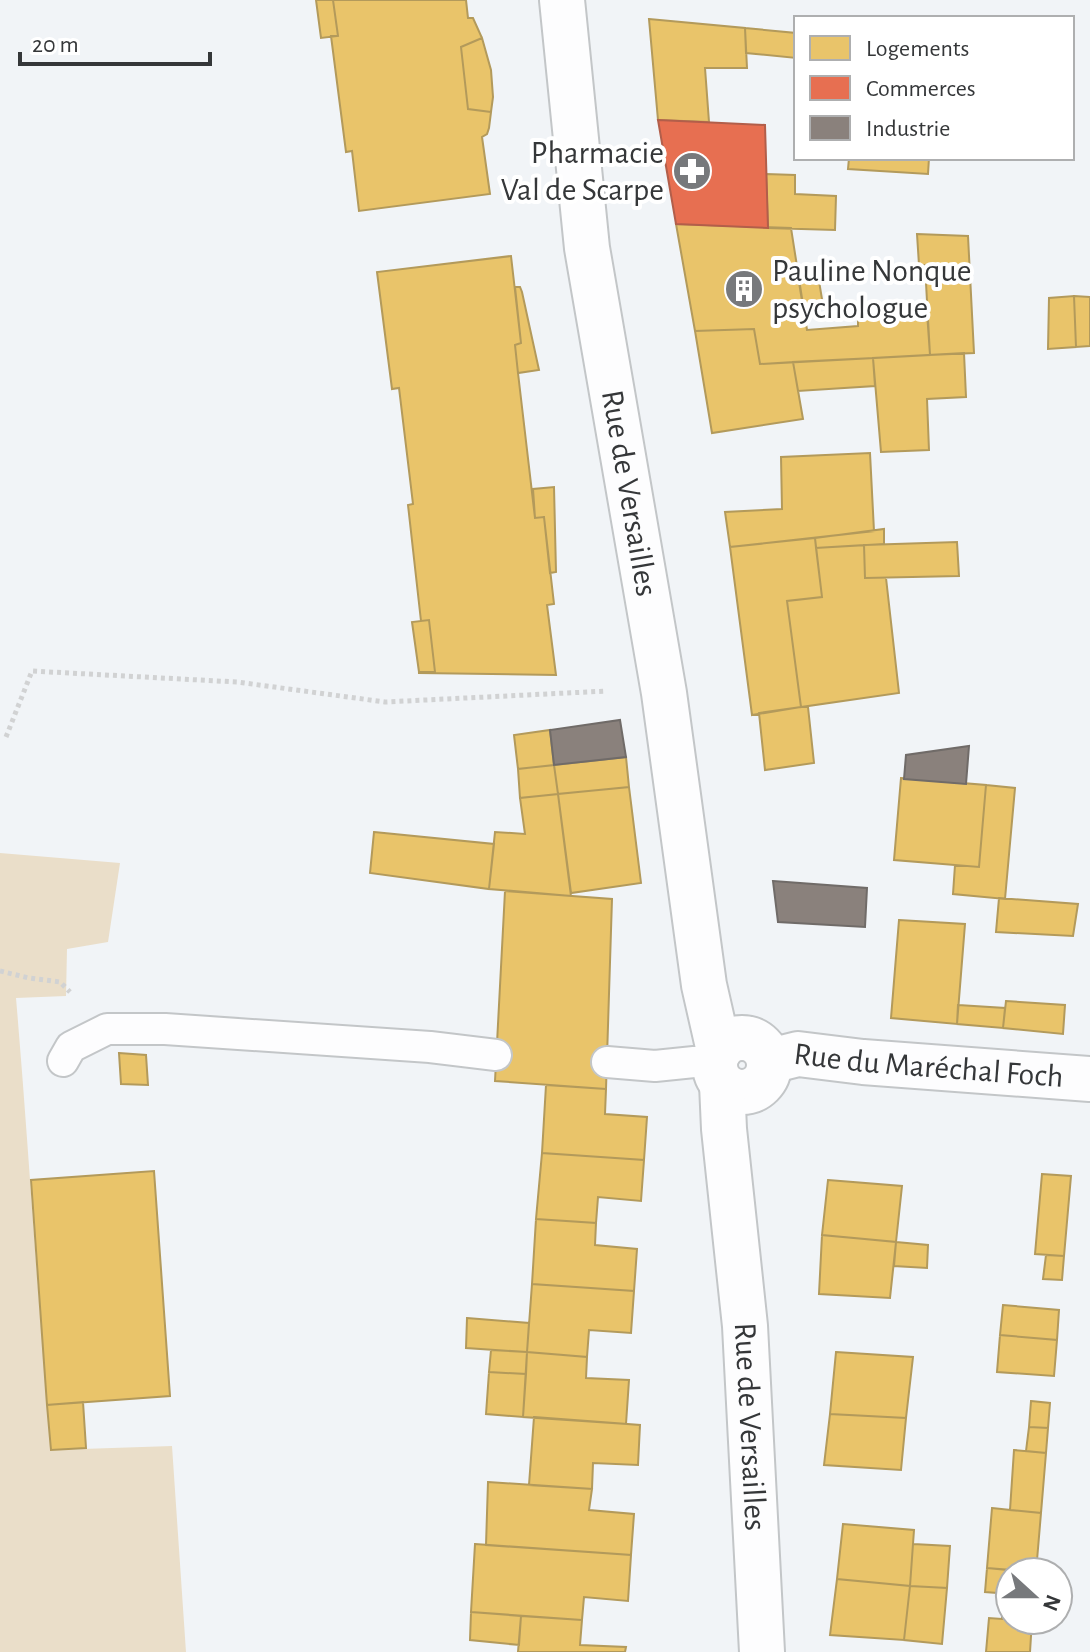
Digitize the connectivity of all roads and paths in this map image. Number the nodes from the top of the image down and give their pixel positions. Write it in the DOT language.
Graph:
graph roads {
  1 [pos="562,0"];
  2 [pos="664,693"];
  3 [pos="6,737"];
  4 [pos="0,971"];
  5 [pos="107,1029"];
  6 [pos="496,1055"];
  7 [pos="63,1061"];
  8 [pos="607,1062"];
  9 [pos="739,1063"];
  10 [pos="1090,1079"];
  11 [pos="762,1652"];
  1 -- 2 [label="street, Rue de Versailles"];
  2 -- 3 [label="path"];
  2 -- 9 [label="street, Rue de Versailles"];
  4 -- 5 [label="path"];
  5 -- 6 [label="lane"];
  5 -- 7 [label="lane"];
  8 -- 9 [label="lane"];
  9 -- 10 [label="street, Rue du Maréchal Foch"];
  9 -- 11 [label="street, Rue de Versailles"];
}
